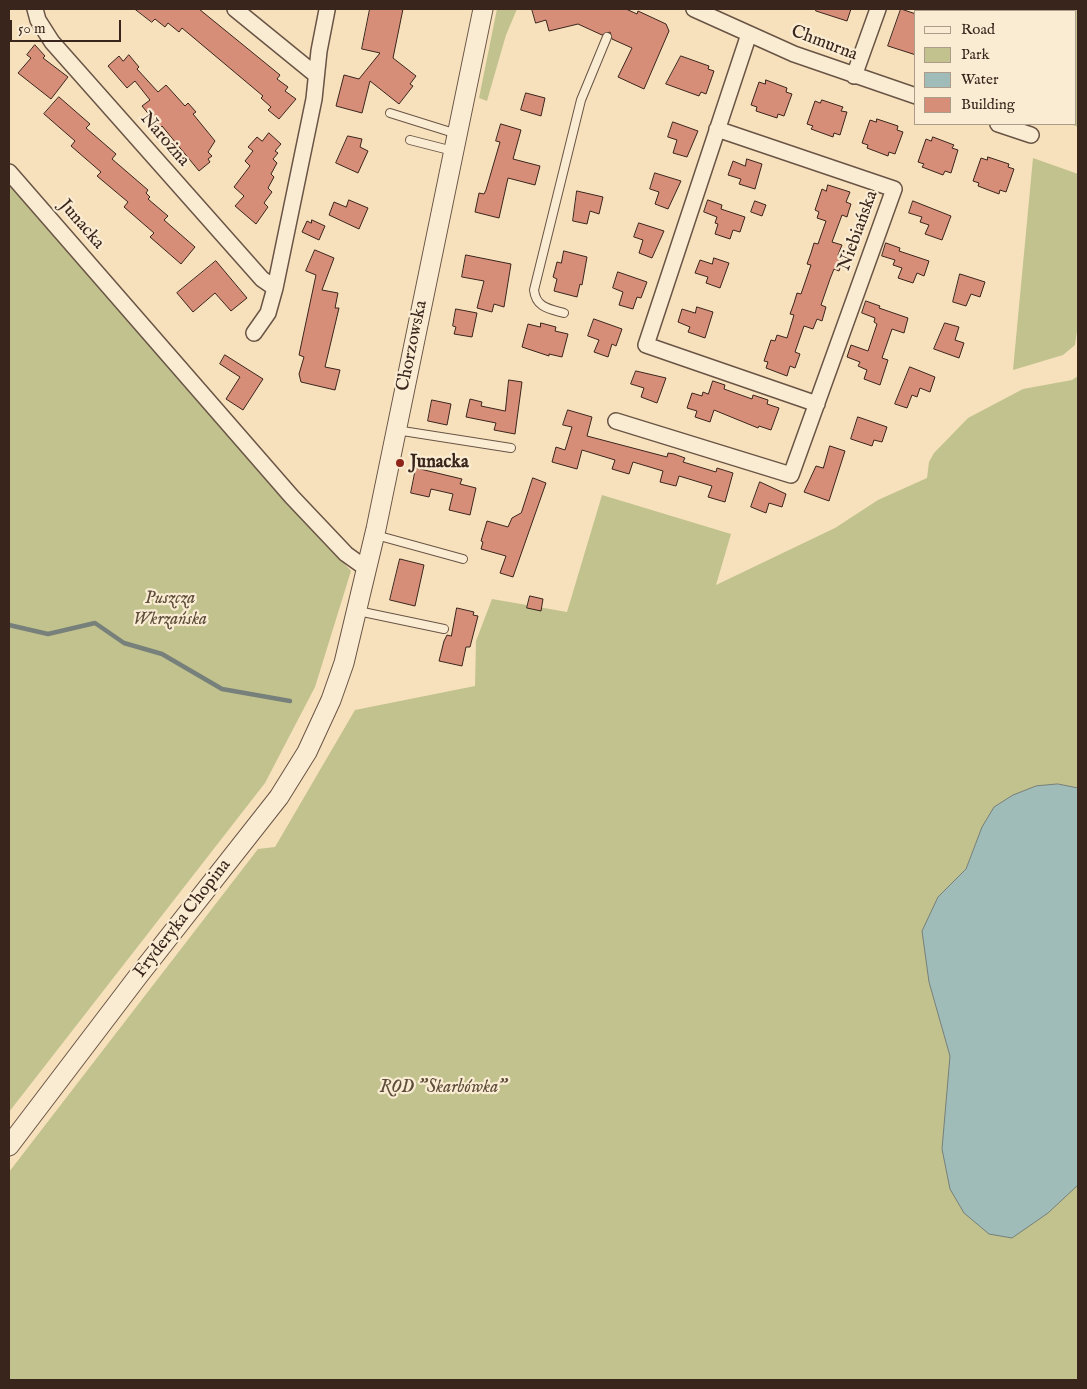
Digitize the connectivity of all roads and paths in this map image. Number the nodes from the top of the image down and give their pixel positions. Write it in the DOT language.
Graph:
graph roads {
  1 [pos="35,9"];
  2 [pos="235,9"];
  3 [pos="483,9"];
  4 [pos="694,9"];
  5 [pos="878,9"];
  6 [pos="328,10"];
  7 [pos="749,34"];
  8 [pos="608,37"];
  9 [pos="316,75"];
  10 [pos="854,76"];
  11 [pos="914,95"];
  12 [pos="390,113"];
  13 [pos="1001,125"];
  14 [pos="717,129"];
  15 [pos="1031,135"];
  16 [pos="410,140"];
  17 [pos="455,142"];
  18 [pos="9,172"];
  19 [pos="275,288"];
  20 [pos="564,313"];
  21 [pos="254,332"];
  22 [pos="817,404"];
  23 [pos="616,421"];
  24 [pos="396,430"];
  25 [pos="511,448"];
  26 [pos="384,537"];
  27 [pos="462,559"];
  28 [pos="367,569"];
  29 [pos="356,611"];
  30 [pos="444,629"];
  31 [pos="338,682"];
  32 [pos="9,1146"];
  1 -- 19 [label="street, Narożna"];
  2 -- 9 [label="street"];
  3 -- 17 [label="street, Chorzowska"];
  4 -- 7 [label="street, Chmurna"];
  5 -- 10 [label="street"];
  6 -- 9 [label="street"];
  7 -- 10 [label="street, Chmurna"];
  7 -- 14 [label="street"];
  8 -- 20 [label="lane"];
  9 -- 19 [label="street"];
  10 -- 11 [label="street, Chmurna"];
  12 -- 17 [label="lane"];
  13 -- 15 [label="street"];
  14 -- 22 [label="street"];
  14 -- 22 [label="street, Niebiańska"];
  16 -- 17 [label="lane"];
  17 -- 24 [label="street, Chorzowska"];
  18 -- 28 [label="street, Junacka"];
  19 -- 21 [label="street"];
  22 -- 23 [label="street, Niebiańska"];
  24 -- 25 [label="lane"];
  24 -- 28 [label="street, Chorzowska"];
  26 -- 27 [label="lane"];
  28 -- 29 [label="street, Chorzowska"];
  29 -- 30 [label="lane"];
  29 -- 31 [label="street, Chorzowska"];
  31 -- 32 [label="street, Fryderyka Chopina"];
}
